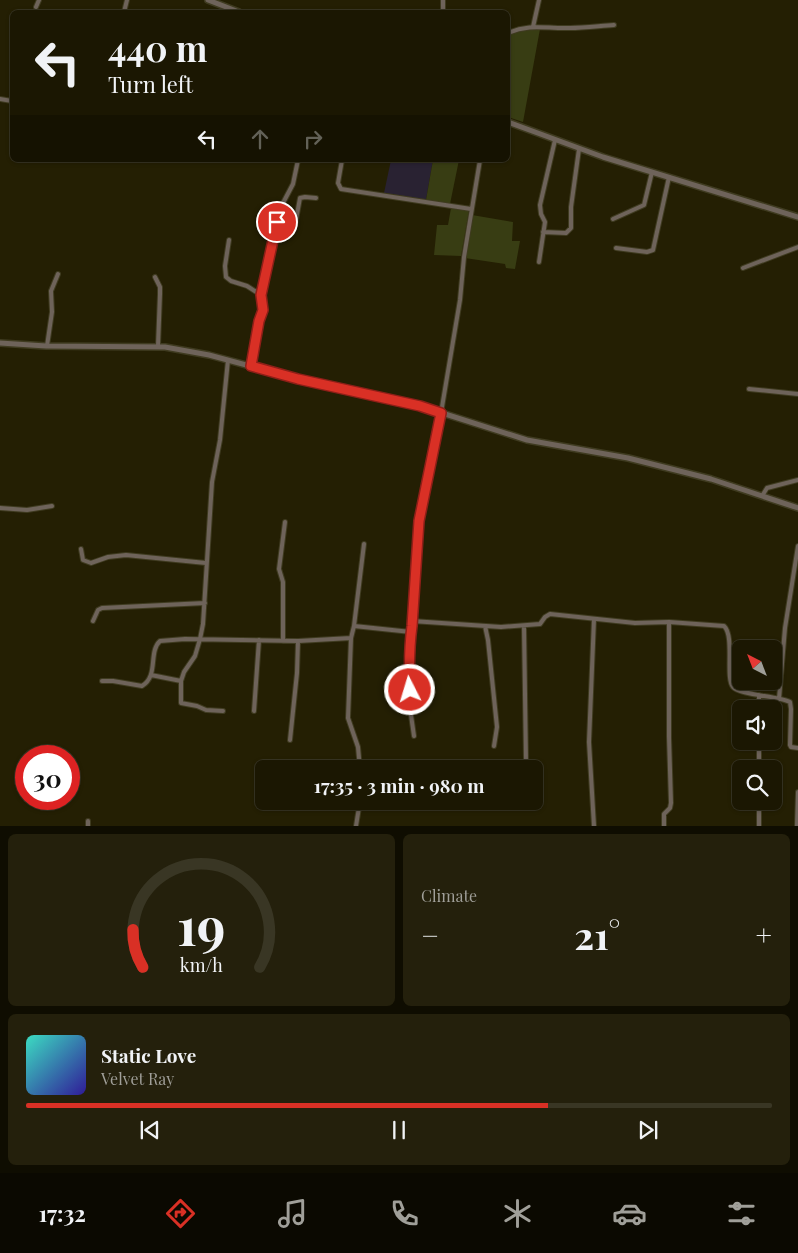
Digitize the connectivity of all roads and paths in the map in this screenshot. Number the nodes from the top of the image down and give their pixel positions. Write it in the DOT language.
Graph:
graph roads {
  1 [pos="39,0"];
  2 [pos="208,0"];
  3 [pos="539,0"];
  4 [pos="36,7"];
  5 [pos="234,10"];
  6 [pos="533,26"];
  7 [pos="614,26"];
  8 [pos="510,32"];
  9 [pos="510,123"];
  10 [pos="555,140"];
  11 [pos="579,149"];
  12 [pos="298,162"];
  13 [pos="342,162"];
  14 [pos="480,162"];
  15 [pos="652,172"];
  16 [pos="669,177"];
  17 [pos="316,198"];
  18 [pos="471,209"];
  19 [pos="798,217"];
  20 [pos="613,219"];
  21 [pos="276,226"];
  22 [pos="544,232"];
  23 [pos="229,240"];
  24 [pos="798,247"];
  25 [pos="616,248"];
  26 [pos="539,262"];
  27 [pos="743,268"];
  28 [pos="58,274"];
  29 [pos="155,277"];
  30 [pos="261,295"];
  31 [pos="0,343"];
  32 [pos="47,346"];
  33 [pos="158,346"];
  34 [pos="228,360"];
  35 [pos="251,366"];
  36 [pos="749,389"];
  37 [pos="798,394"];
  38 [pos="441,413"];
  39 [pos="798,480"];
  40 [pos="762,496"];
  41 [pos="52,506"];
  42 [pos="0,508"];
  43 [pos="798,508"];
  44 [pos="285,522"];
  45 [pos="364,544"];
  46 [pos="798,546"];
  47 [pos="81,549"];
  48 [pos="206,563"];
  49 [pos="205,603"];
  50 [pos="594,619"];
  51 [pos="94,621"];
  52 [pos="412,621"];
  53 [pos="669,622"];
  54 [pos="354,626"];
  55 [pos="485,626"];
  56 [pos="524,626"];
  57 [pos="411,632"];
  58 [pos="351,638"];
  59 [pos="200,639"];
  60 [pos="259,640"];
  61 [pos="282,640"];
  62 [pos="298,641"];
  63 [pos="151,675"];
  64 [pos="181,681"];
  65 [pos="102,682"];
  66 [pos="759,695"];
  67 [pos="779,699"];
  68 [pos="759,700"];
  69 [pos="223,711"];
  70 [pos="254,711"];
  71 [pos="414,736"];
  72 [pos="290,740"];
  73 [pos="494,746"];
  74 [pos="798,748"];
  75 [pos="359,760"];
  76 [pos="526,760"];
  77 [pos="798,792"];
  78 [pos="359,810"];
  79 [pos="759,810"];
  80 [pos="356,826"];
  81 [pos="594,826"];
  82 [pos="664,826"];
  83 [pos="759,826"];
  84 [pos="797,826"];
  1 -- 4 [label="street"];
  2 -- 5 [label="street"];
  3 -- 6 [label="street"];
  6 -- 7 [label="street"];
  6 -- 8 [label="street"];
  9 -- 10 [label="street"];
  10 -- 11 [label="street"];
  10 -- 22 [label="street"];
  11 -- 15 [label="street"];
  11 -- 22 [label="street"];
  12 -- 21 [label="street"];
  13 -- 18 [label="street"];
  14 -- 18 [label="street"];
  15 -- 16 [label="street"];
  15 -- 20 [label="street"];
  16 -- 19 [label="street"];
  16 -- 25 [label="street"];
  17 -- 21 [label="street"];
  18 -- 38 [label="street"];
  21 -- 30 [label="street"];
  22 -- 26 [label="street"];
  23 -- 30 [label="street"];
  24 -- 27 [label="street"];
  28 -- 32 [label="street"];
  29 -- 33 [label="street"];
  30 -- 35 [label="street"];
  31 -- 32 [label="street"];
  32 -- 33 [label="street"];
  33 -- 34 [label="street"];
  34 -- 35 [label="street"];
  34 -- 48 [label="street"];
  35 -- 38 [label="street"];
  36 -- 37 [label="street"];
  38 -- 40 [label="street"];
  38 -- 52 [label="street"];
  39 -- 40 [label="street"];
  40 -- 43 [label="street"];
  41 -- 42 [label="street"];
  44 -- 61 [label="street"];
  45 -- 54 [label="street"];
  46 -- 67 [label="street"];
  47 -- 48 [label="street"];
  48 -- 49 [label="street"];
  49 -- 51 [label="street"];
  49 -- 59 [label="street"];
  50 -- 53 [label="street"];
  50 -- 56 [label="street"];
  50 -- 81 [label="street"];
  52 -- 55 [label="street"];
  52 -- 57 [label="street"];
  53 -- 66 [label="street"];
  53 -- 82 [label="street"];
  54 -- 57 [label="street"];
  54 -- 58 [label="street"];
  55 -- 56 [label="street"];
  55 -- 73 [label="street"];
  56 -- 76 [label="street"];
  57 -- 71 [label="street"];
  58 -- 62 [label="street"];
  58 -- 75 [label="street"];
  59 -- 60 [label="street"];
  59 -- 63 [label="street"];
  59 -- 64 [label="street"];
  60 -- 61 [label="street"];
  60 -- 70 [label="street"];
  61 -- 62 [label="street"];
  62 -- 72 [label="street"];
  63 -- 64 [label="street"];
  63 -- 65 [label="street"];
  64 -- 69 [label="street"];
  66 -- 67 [label="street"];
  66 -- 68 [label="street"];
  67 -- 74 [label="street"];
  77 -- 84 [label="street"];
  78 -- 80 [label="street"];
  79 -- 83 [label="street"];
}
